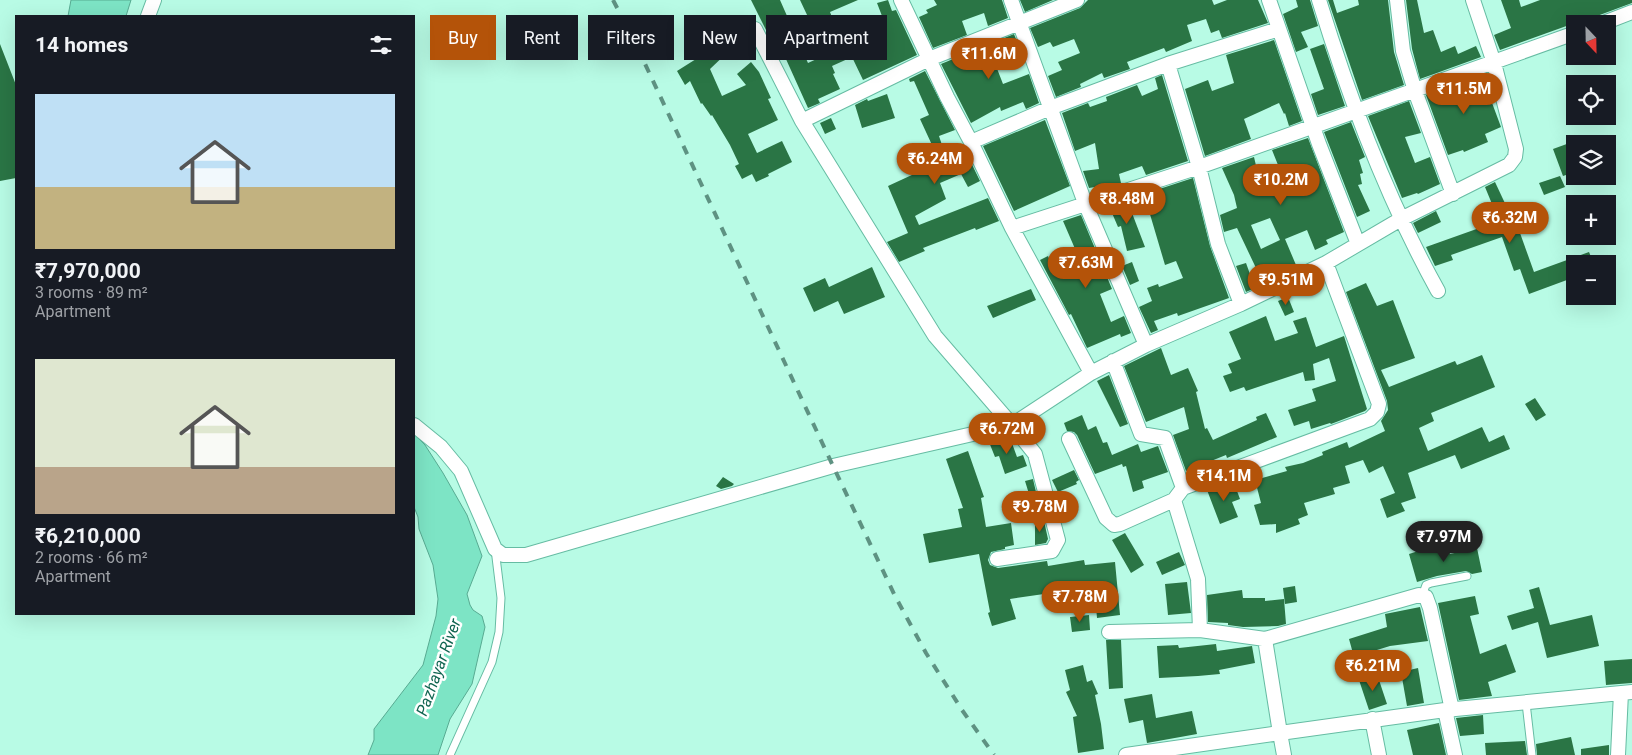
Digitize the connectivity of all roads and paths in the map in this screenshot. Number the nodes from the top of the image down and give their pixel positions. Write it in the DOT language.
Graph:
graph roads {
  1 [pos="154,0"];
  2 [pos="901,0"];
  3 [pos="1010,0"];
  4 [pos="1077,0"];
  5 [pos="1269,0"];
  6 [pos="1319,0"];
  7 [pos="1397,0"];
  8 [pos="1472,0"];
  9 [pos="1632,12"];
  10 [pos="148,15"];
  11 [pos="1616,18"];
  12 [pos="1018,24"];
  13 [pos="1279,28"];
  14 [pos="756,31"];
  15 [pos="1566,36"];
  16 [pos="929,59"];
  17 [pos="1494,63"];
  18 [pos="1168,64"];
  19 [pos="1415,91"];
  20 [pos="1050,108"];
  21 [pos="1357,111"];
  22 [pos="802,121"];
  23 [pos="1314,126"];
  24 [pos="971,142"];
  25 [pos="1199,167"];
  26 [pos="1452,194"];
  27 [pos="1085,203"];
  28 [pos="1401,219"];
  29 [pos="1012,228"];
  30 [pos="1358,244"];
  31 [pos="1326,263"];
  32 [pos="1438,291"];
  33 [pos="1241,304"];
  34 [pos="1146,345"];
  35 [pos="1113,362"];
  36 [pos="1091,373"];
  37 [pos="1012,425"];
  38 [pos="415,426"];
  39 [pos="1069,440"];
  40 [pos="1183,488"];
  41 [pos="1174,500"];
  42 [pos="495,549"];
  43 [pos="997,559"];
  44 [pos="1468,576"];
  45 [pos="1422,596"];
  46 [pos="1200,630"];
  47 [pos="1108,632"];
  48 [pos="1265,639"];
  49 [pos="1626,693"];
  50 [pos="1526,703"];
  51 [pos="1449,710"];
  52 [pos="1372,719"];
  53 [pos="1280,733"];
  54 [pos="1207,749"];
  55 [pos="450,755"];
  56 [pos="1126,755"];
  57 [pos="1284,755"];
  58 [pos="1379,755"];
  59 [pos="1455,755"];
  60 [pos="1532,755"];
  61 [pos="1618,755"];
  1 -- 10 [label="street"];
  2 -- 16 [label="street"];
  3 -- 12 [label="street"];
  4 -- 12 [label="street"];
  5 -- 13 [label="street"];
  6 -- 21 [label="street"];
  7 -- 19 [label="street"];
  8 -- 17 [label="street"];
  9 -- 11 [label="street"];
  12 -- 16 [label="street"];
  12 -- 20 [label="street"];
  13 -- 18 [label="street"];
  13 -- 23 [label="street"];
  14 -- 22 [label="street"];
  15 -- 17 [label="street"];
  16 -- 22 [label="street"];
  16 -- 24 [label="street"];
  17 -- 19 [label="street"];
  17 -- 26 [label="street"];
  18 -- 20 [label="street"];
  18 -- 25 [label="street"];
  19 -- 21 [label="street"];
  19 -- 26 [label="street"];
  20 -- 24 [label="street"];
  20 -- 27 [label="street"];
  21 -- 23 [label="street"];
  21 -- 28 [label="street"];
  22 -- 37 [label="street"];
  23 -- 25 [label="street"];
  23 -- 30 [label="street"];
  24 -- 29 [label="street"];
  25 -- 27 [label="street"];
  25 -- 33 [label="street"];
  26 -- 28 [label="street"];
  27 -- 29 [label="street"];
  27 -- 34 [label="street"];
  28 -- 30 [label="street"];
  28 -- 32 [label="street"];
  29 -- 36 [label="street"];
  30 -- 31 [label="street"];
  31 -- 33 [label="street"];
  31 -- 40 [label="street"];
  33 -- 34 [label="street"];
  34 -- 35 [label="street"];
  35 -- 36 [label="street"];
  35 -- 40 [label="street"];
  36 -- 37 [label="street"];
  37 -- 42 [label="street"];
  37 -- 43 [label="street"];
  38 -- 42 [label="street"];
  39 -- 41 [label="street"];
  40 -- 41 [label="street"];
  41 -- 46 [label="street"];
  42 -- 55 [label="lane"];
  44 -- 45 [label="lane"];
  45 -- 48 [label="street"];
  45 -- 51 [label="street"];
  46 -- 47 [label="street"];
  46 -- 48 [label="street"];
  48 -- 53 [label="street"];
  49 -- 50 [label="street"];
  49 -- 61 [label="street"];
  50 -- 51 [label="street"];
  50 -- 60 [label="lane"];
  51 -- 52 [label="street"];
  51 -- 59 [label="street"];
  52 -- 53 [label="street"];
  52 -- 58 [label="street"];
  53 -- 54 [label="street"];
  53 -- 57 [label="street"];
  54 -- 56 [label="street"];
}
